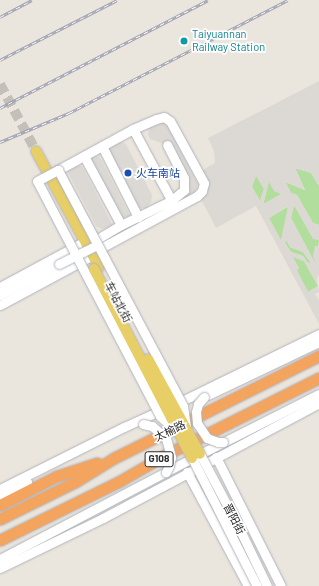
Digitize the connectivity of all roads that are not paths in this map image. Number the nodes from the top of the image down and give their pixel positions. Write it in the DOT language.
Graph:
graph roads {
  1 [pos="133,129"];
  2 [pos="166,145"];
  3 [pos="102,146"];
  4 [pos="35,152"];
  5 [pos="84,156"];
  6 [pos="60,169"];
  7 [pos="174,204"];
  8 [pos="138,217"];
  9 [pos="122,225"];
  10 [pos="93,247"];
  11 [pos="77,256"];
  12 [pos="0,288"];
  13 [pos="0,297"];
  14 [pos="0,305"];
  15 [pos="319,334"];
  16 [pos="319,342"];
  17 [pos="319,355"];
  18 [pos="319,378"];
  19 [pos="319,394"];
  20 [pos="204,397"];
  21 [pos="319,403"];
  22 [pos="172,411"];
  23 [pos="143,424"];
  24 [pos="183,432"];
  25 [pos="224,442"];
  26 [pos="196,456"];
  27 [pos="216,457"];
  28 [pos="114,458"];
  29 [pos="166,472"];
  30 [pos="187,472"];
  31 [pos="120,482"];
  32 [pos="0,489"];
  33 [pos="0,497"];
  34 [pos="0,505"];
  35 [pos="0,519"];
  36 [pos="0,540"];
  37 [pos="0,548"];
  38 [pos="0,559"];
  39 [pos="0,568"];
  40 [pos="248,586"];
  41 [pos="257,586"];
  42 [pos="267,586"];
  43 [pos="281,586"];
  1 -- 3 [label="main road"];
  1 -- 7 [label="main road"];
  1 -- 7 [label="main road"];
  2 -- 7 [label="main road"];
  3 -- 5 [label="main road"];
  3 -- 8 [label="main road"];
  4 -- 10 [label="main road"];
  5 -- 6 [label="main road"];
  5 -- 9 [label="main road"];
  6 -- 10 [label="main road, bridge"];
  6 -- 11 [label="main road, bridge"];
  7 -- 8 [label="main road"];
  7 -- 10 [label="main road"];
  8 -- 9 [label="main road"];
  9 -- 10 [label="main road"];
  10 -- 11 [label="main road, bridge"];
  10 -- 12 [label="main road"];
  10 -- 14 [label="main road"];
  10 -- 22 [label="main road, bridge"];
  10 -- 22 [label="main road, bridge"];
  11 -- 13 [label="main road, bridge"];
  11 -- 22 [label="main road, bridge"];
  15 -- 32 [label="main road"];
  16 -- 20 [label="main road"];
  17 -- 28 [label="highway, 太榆路 / G108"];
  18 -- 31 [label="highway, 太榆路 / G108"];
  19 -- 25 [label="main road"];
  20 -- 22 [label="main road"];
  20 -- 25 [label="main road, bridge"];
  21 -- 27 [label="main road"];
  22 -- 23 [label="main road"];
  22 -- 24 [label="main road, bridge"];
  22 -- 24 [label="main road, bridge"];
  23 -- 29 [label="main road, bridge"];
  23 -- 33 [label="main road"];
  24 -- 26 [label="main road, bridge"];
  25 -- 26 [label="main road"];
  26 -- 29 [label="main road"];
  26 -- 41 [label="main road, 晋阳街, bridge"];
  26 -- 42 [label="main road, 晋阳街, bridge"];
  27 -- 30 [label="main road"];
  27 -- 43 [label="main road"];
  28 -- 34 [label="highway"];
  28 -- 35 [label="highway, 太榆路 / G108"];
  29 -- 38 [label="main road"];
  30 -- 39 [label="main road"];
  30 -- 40 [label="main road"];
  31 -- 36 [label="highway, 太榆路 / G108"];
  31 -- 37 [label="highway"];
}
